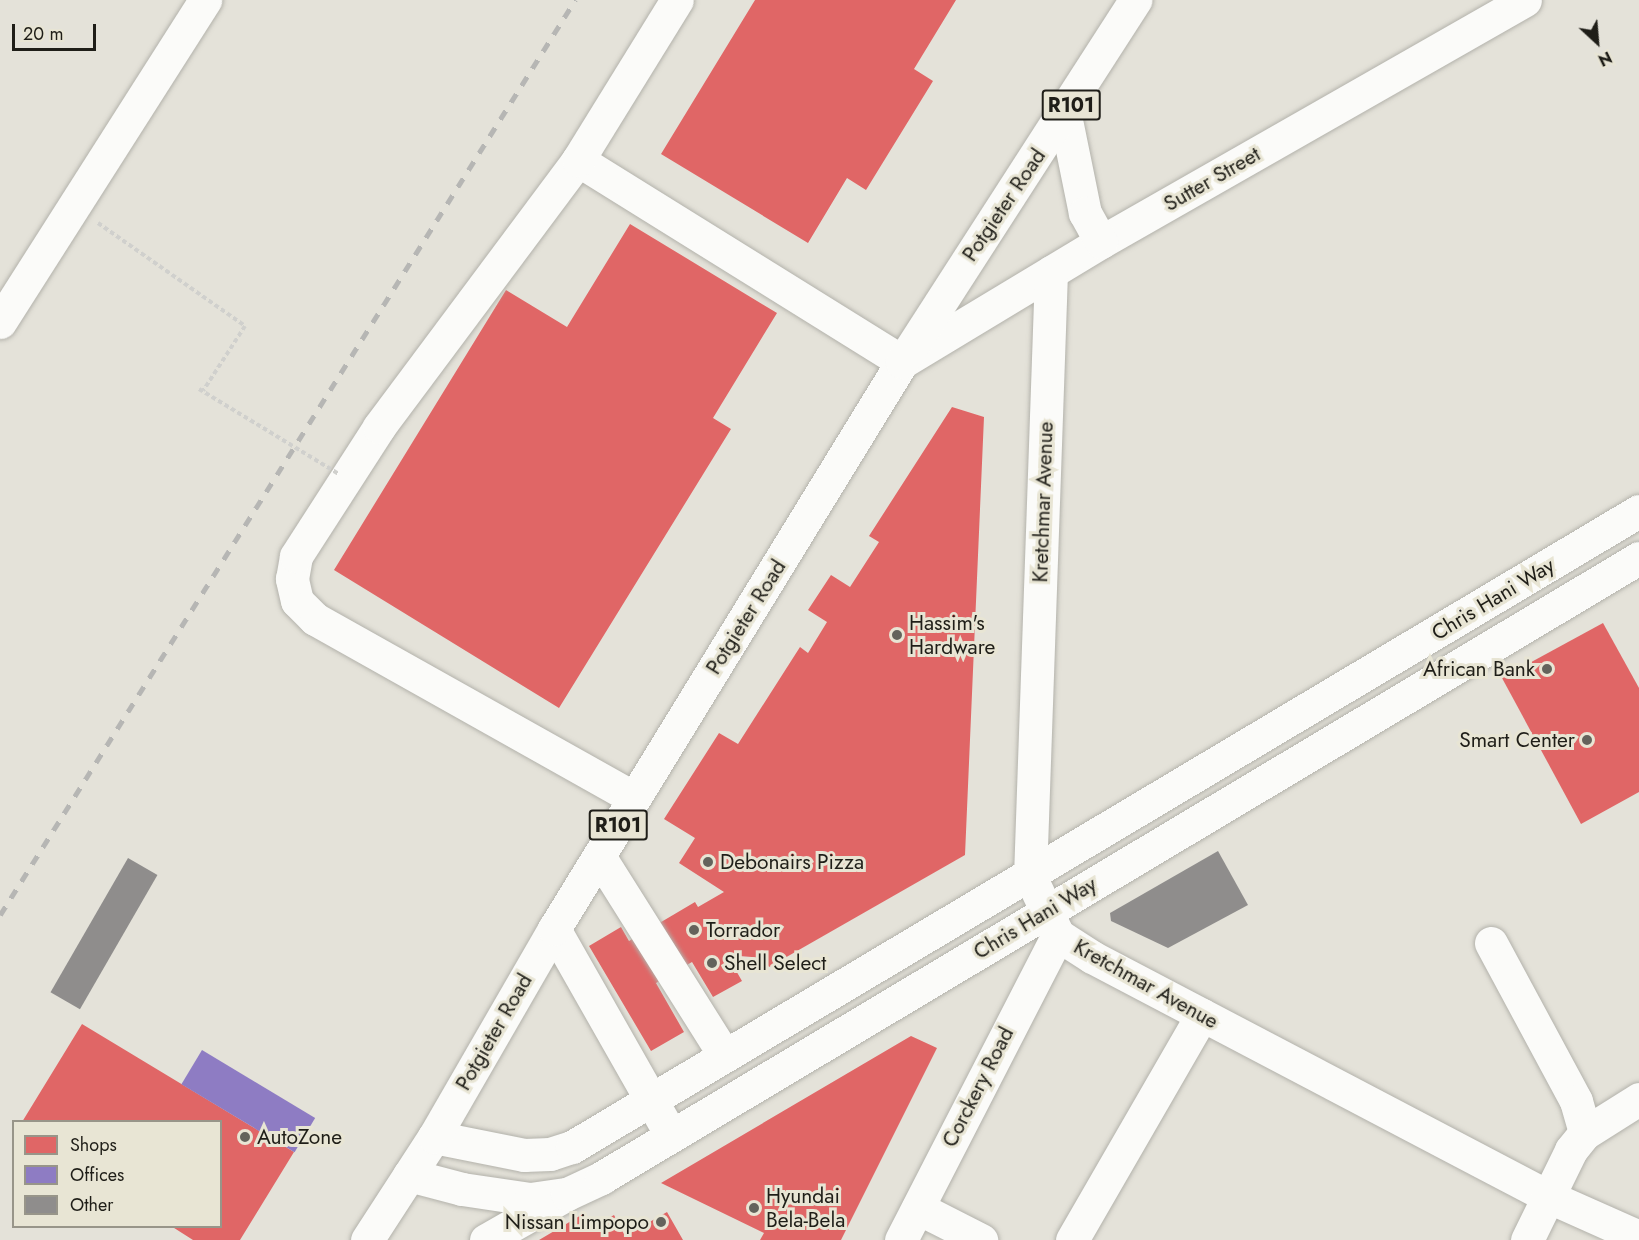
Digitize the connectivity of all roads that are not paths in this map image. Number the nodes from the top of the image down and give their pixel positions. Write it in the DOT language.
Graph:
graph roads {
  1 [pos="205,0"];
  2 [pos="677,0"];
  3 [pos="1525,0"];
  4 [pos="1133,1"];
  5 [pos="1065,115"];
  6 [pos="578,160"];
  7 [pos="1101,242"];
  8 [pos="1051,272"];
  9 [pos="0,322"];
  10 [pos="902,362"];
  11 [pos="1639,511"];
  12 [pos="1595,537"];
  13 [pos="1628,564"];
  14 [pos="1193,779"];
  15 [pos="634,798"];
  16 [pos="1212,813"];
  17 [pos="599,856"];
  18 [pos="1030,876"];
  19 [pos="1053,923"];
  20 [pos="554,929"];
  21 [pos="1491,944"];
  22 [pos="857,977"];
  23 [pos="877,1012"];
  24 [pos="1202,1015"];
  25 [pos="725,1056"];
  26 [pos="745,1092"];
  27 [pos="1639,1099"];
  28 [pos="650,1101"];
  29 [pos="1585,1133"];
  30 [pos="671,1136"];
  31 [pos="434,1137"];
  32 [pos="409,1175"];
  33 [pos="567,1194"];
  34 [pos="1547,1196"];
  35 [pos="918,1208"];
  36 [pos="1639,1237"];
  37 [pos="367,1240"];
  38 [pos="486,1240"];
  39 [pos="902,1240"];
  40 [pos="981,1240"];
  41 [pos="1072,1240"];
  42 [pos="1527,1240"];
  1 -- 9 [label="main road"];
  2 -- 6 [label="main road"];
  3 -- 7 [label="main road, Sutter Street"];
  4 -- 5 [label="main road, Potgieter Road / R101"];
  5 -- 7 [label="main road"];
  5 -- 10 [label="main road, Potgieter Road / R101"];
  6 -- 10 [label="main road"];
  6 -- 15 [label="main road"];
  7 -- 8 [label="main road, Sutter Street"];
  8 -- 10 [label="main road, Sutter Street"];
  8 -- 18 [label="main road, Kretchmar Avenue"];
  10 -- 15 [label="main road, Potgieter Road / R101"];
  11 -- 12 [label="main road, Chris Hani Way"];
  12 -- 13 [label="main road"];
  12 -- 14 [label="main road, Chris Hani Way"];
  13 -- 16 [label="main road, Chris Hani Way"];
  14 -- 16 [label="main road"];
  14 -- 18 [label="main road, Chris Hani Way"];
  15 -- 17 [label="main road, Potgieter Road / R101"];
  16 -- 19 [label="main road, Chris Hani Way"];
  17 -- 20 [label="main road, Potgieter Road / R101"];
  17 -- 25 [label="main road"];
  18 -- 19 [label="main road, Kretchmar Avenue"];
  18 -- 22 [label="main road, Chris Hani Way"];
  19 -- 23 [label="main road, Chris Hani Way"];
  19 -- 24 [label="main road, Kretchmar Avenue"];
  19 -- 35 [label="main road, Corckery Road"];
  20 -- 28 [label="main road"];
  20 -- 31 [label="main road, Potgieter Road / R101"];
  21 -- 29 [label="main road"];
  22 -- 23 [label="main road"];
  22 -- 25 [label="main road, Chris Hani Way"];
  23 -- 26 [label="main road, Chris Hani Way"];
  24 -- 34 [label="main road, Kretchmar Avenue"];
  24 -- 41 [label="main road"];
  25 -- 26 [label="main road"];
  25 -- 28 [label="main road, Chris Hani Way"];
  26 -- 30 [label="main road, Chris Hani Way"];
  27 -- 29 [label="main road"];
  28 -- 30 [label="main road"];
  28 -- 31 [label="main road, Chris Hani Way"];
  29 -- 34 [label="main road"];
  30 -- 33 [label="main road, Chris Hani Way"];
  31 -- 32 [label="main road, Potgieter Road / R101"];
  32 -- 33 [label="main road, Chris Hani Way"];
  32 -- 37 [label="main road, Potgieter Road / R101"];
  33 -- 38 [label="main road"];
  34 -- 36 [label="main road, Kretchmar Avenue"];
  34 -- 42 [label="main road"];
  35 -- 39 [label="main road, Corckery Road"];
  35 -- 40 [label="main road"];
}
